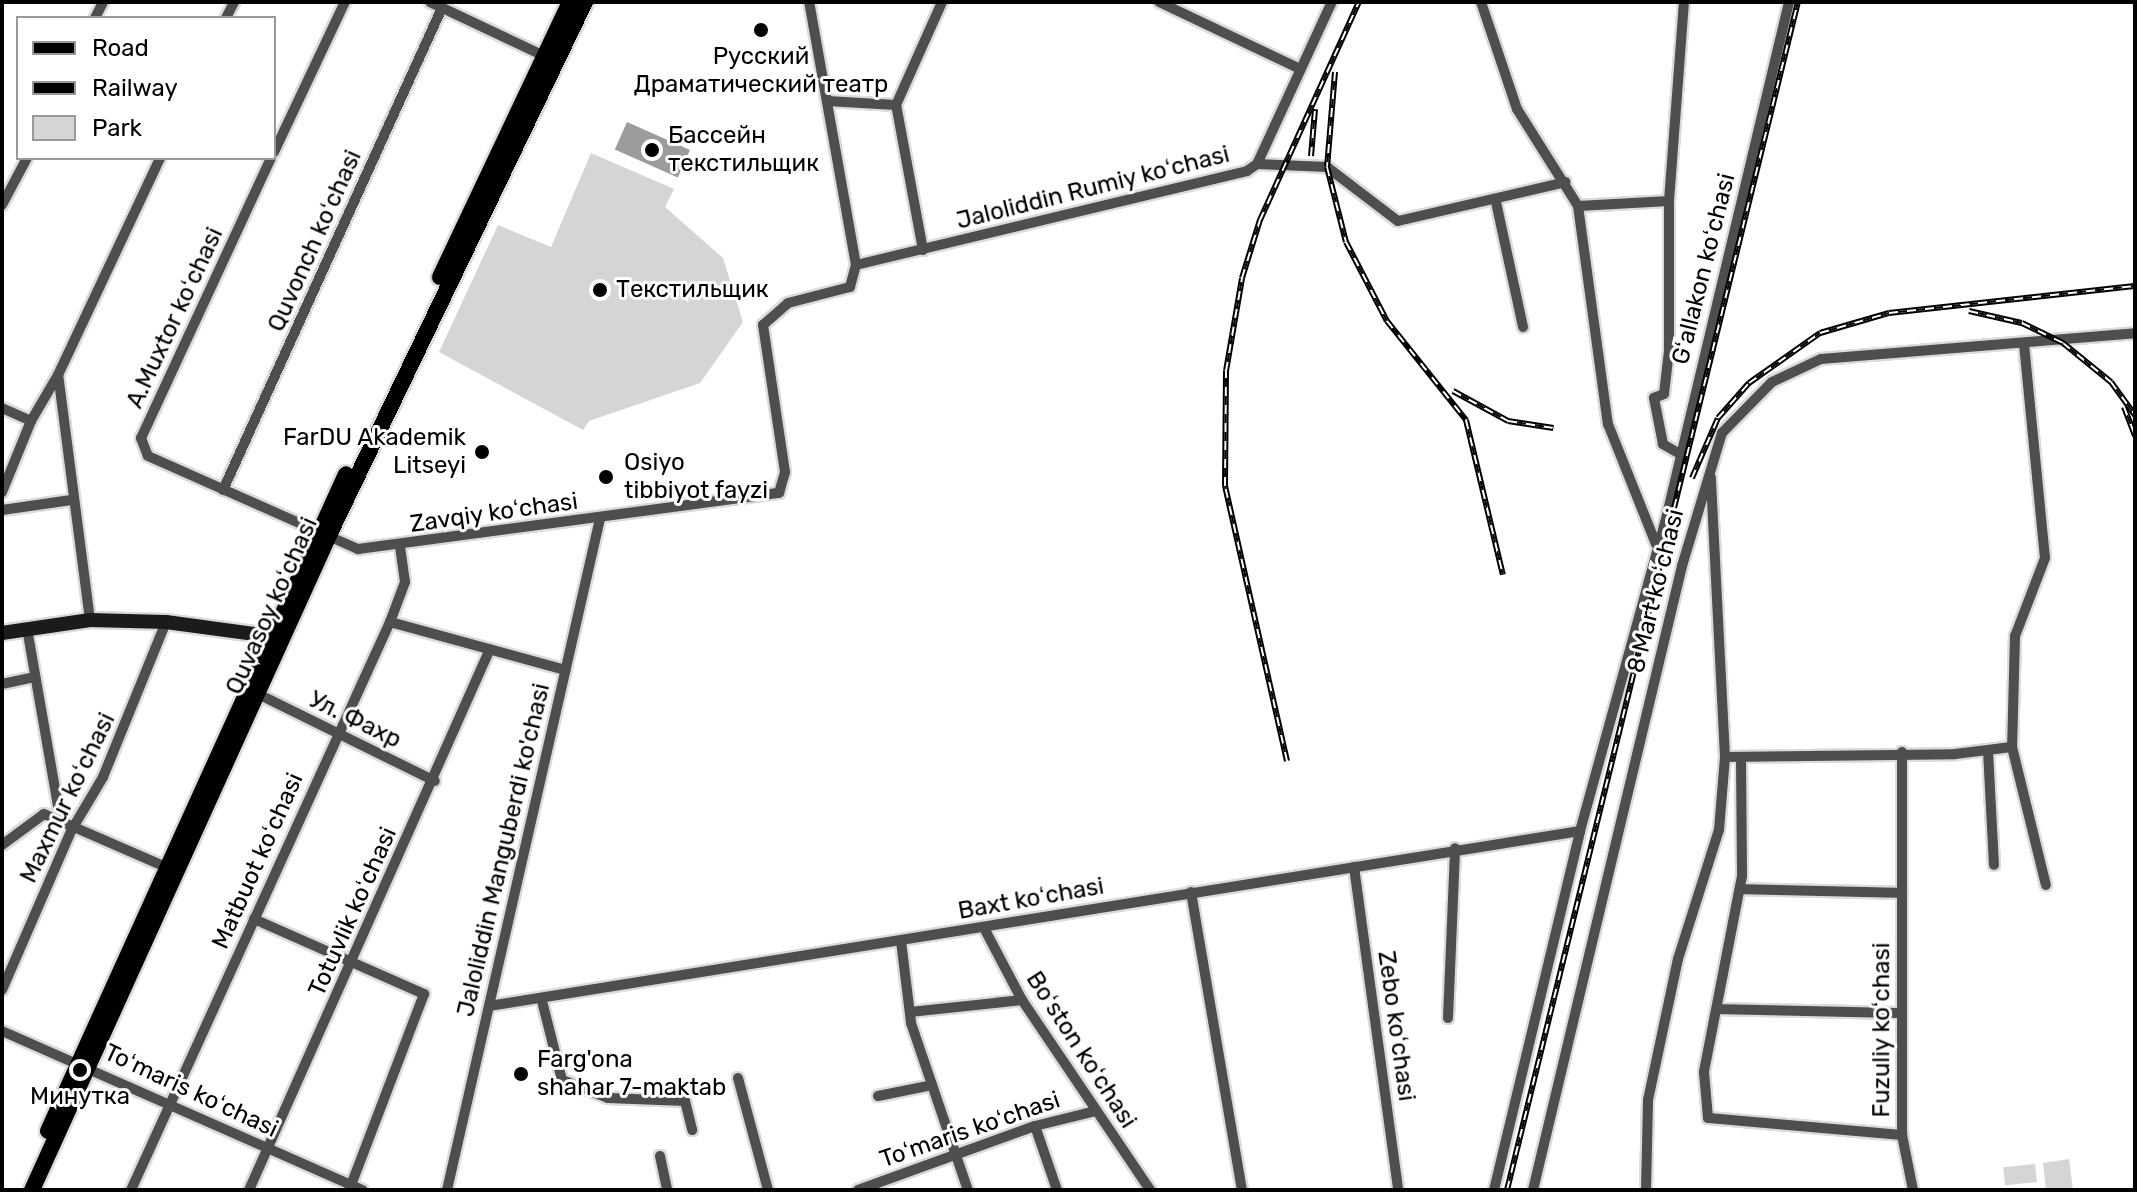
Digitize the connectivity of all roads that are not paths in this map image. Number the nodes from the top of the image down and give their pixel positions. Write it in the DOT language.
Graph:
graph roads {
  1 [pos="345,2"];
  2 [pos="430,2"];
  3 [pos="570,2"];
  4 [pos="585,2"];
  5 [pos="809,2"];
  6 [pos="942,2"];
  7 [pos="1159,2"];
  8 [pos="1332,2"];
  9 [pos="1481,2"];
  10 [pos="1684,2"];
  11 [pos="1789,2"];
  12 [pos="442,8"];
  13 [pos="544,56"];
  14 [pos="1300,69"];
  15 [pos="827,101"];
  16 [pos="896,105"];
  17 [pos="276,148"];
  18 [pos="26,160"];
  19 [pos="159,160"];
  20 [pos="270,160"];
  21 [pos="1257,164"];
  22 [pos="1566,182"];
  23 [pos="1669,201"];
  24 [pos="1496,202"];
  25 [pos="2,205"];
  26 [pos="1578,206"];
  27 [pos="923,250"];
  28 [pos="856,265"];
  29 [pos="1523,327"];
  30 [pos="2135,333"];
  31 [pos="2024,344"];
  32 [pos="58,375"];
  33 [pos="2,408"];
  34 [pos="31,421"];
  35 [pos="1680,454"];
  36 [pos="1710,467"];
  37 [pos="223,490"];
  38 [pos="2,492"];
  39 [pos="71,500"];
  40 [pos="2,510"];
  41 [pos="600,519"];
  42 [pos="324,532"];
  43 [pos="1656,544"];
  44 [pos="400,546"];
  45 [pos="90,620"];
  46 [pos="166,622"];
  47 [pos="390,622"];
  48 [pos="2,633"];
  49 [pos="28,634"];
  50 [pos="270,636"];
  51 [pos="490,649"];
  52 [pos="566,670"];
  53 [pos="35,677"];
  54 [pos="2,684"];
  55 [pos="258,694"];
  56 [pos="336,734"];
  57 [pos="2012,747"];
  58 [pos="1988,751"];
  59 [pos="1902,752"];
  60 [pos="1725,757"];
  61 [pos="1741,759"];
  62 [pos="435,781"];
  63 [pos="60,817"];
  64 [pos="77,827"];
  65 [pos="1580,831"];
  66 [pos="2,845"];
  67 [pos="1455,848"];
  68 [pos="1994,865"];
  69 [pos="1354,867"];
  70 [pos="167,872"];
  71 [pos="2046,885"];
  72 [pos="1740,889"];
  73 [pos="1191,892"];
  74 [pos="1902,893"];
  75 [pos="254,919"];
  76 [pos="984,928"];
  77 [pos="901,941"];
  78 [pos="353,963"];
  79 [pos="2,990"];
  80 [pos="1022,1000"];
  81 [pos="542,1001"];
  82 [pos="489,1006"];
  83 [pos="1720,1009"];
  84 [pos="910,1012"];
  85 [pos="1902,1013"];
  86 [pos="1448,1018"];
  87 [pos="2,1031"];
  88 [pos="85,1064"];
  89 [pos="738,1078"];
  90 [pos="932,1085"];
  91 [pos="878,1096"];
  92 [pos="171,1104"];
  93 [pos="1096,1111"];
  94 [pos="1035,1126"];
  95 [pos="692,1130"];
  96 [pos="1902,1135"];
  97 [pos="268,1148"];
  98 [pos="660,1156"];
  99 [pos="957,1156"];
  100 [pos="876,1187"];
  101 [pos="350,1188"];
  102 [pos="20,1190"];
  103 [pos="32,1190"];
  104 [pos="131,1190"];
  105 [pos="249,1190"];
  106 [pos="362,1190"];
  107 [pos="447,1190"];
  108 [pos="667,1190"];
  109 [pos="768,1190"];
  110 [pos="858,1190"];
  111 [pos="968,1190"];
  112 [pos="1057,1190"];
  113 [pos="1150,1190"];
  114 [pos="1242,1190"];
  115 [pos="1398,1190"];
  116 [pos="1494,1190"];
  117 [pos="1533,1190"];
  118 [pos="1646,1190"];
  119 [pos="1913,1190"];
  1 -- 17 [label="street"];
  2 -- 12 [label="street"];
  3 -- 13 [label="main road, Quvasoy koʻchasi"];
  4 -- 42 [label="main road, Quvasoy koʻchasi"];
  5 -- 15 [label="street"];
  6 -- 16 [label="street"];
  7 -- 14 [label="street"];
  8 -- 14 [label="street, Jaloliddin Rumiy koʻchasi"];
  9 -- 22 [label="street"];
  10 -- 23 [label="street"];
  11 -- 35 [label="street, Gʻallakon koʻchasi"];
  12 -- 13 [label="street"];
  12 -- 37 [label="street, Quvonch koʻchasi"];
  13 -- 42 [label="main road, Quvasoy koʻchasi"];
  14 -- 21 [label="street, Jaloliddin Rumiy koʻchasi"];
  15 -- 16 [label="street"];
  15 -- 28 [label="street"];
  16 -- 27 [label="street"];
  18 -- 25 [label="street"];
  19 -- 32 [label="street"];
  20 -- 37 [label="street, A.Muxtor koʻchasi"];
  21 -- 24 [label="street"];
  21 -- 27 [label="street, Jaloliddin Rumiy koʻchasi"];
  22 -- 24 [label="street"];
  22 -- 26 [label="street"];
  23 -- 26 [label="street"];
  23 -- 35 [label="street"];
  24 -- 29 [label="street"];
  26 -- 43 [label="street"];
  27 -- 28 [label="street, Jaloliddin Rumiy koʻchasi"];
  28 -- 41 [label="street, Zavqiy koʻchasi"];
  30 -- 31 [label="street, 8 Mart koʻchasi"];
  31 -- 36 [label="street, 8 Mart koʻchasi"];
  31 -- 57 [label="street"];
  32 -- 34 [label="street"];
  32 -- 39 [label="street"];
  33 -- 34 [label="street"];
  34 -- 38 [label="street"];
  35 -- 43 [label="street, Gʻallakon koʻchasi"];
  36 -- 60 [label="street"];
  36 -- 117 [label="street, 8 Mart koʻchasi"];
  37 -- 42 [label="street, A.Muxtor koʻchasi"];
  39 -- 40 [label="street"];
  39 -- 45 [label="street"];
  41 -- 44 [label="street, Zavqiy koʻchasi"];
  41 -- 52 [label="street, Jaloliddin Manguberdi ko'chasi"];
  42 -- 44 [label="street, Zavqiy koʻchasi"];
  42 -- 50 [label="main road, Quvasoy koʻchasi"];
  42 -- 55 [label="main road, Quvasoy koʻchasi"];
  43 -- 65 [label="street, Gʻallakon koʻchasi"];
  44 -- 47 [label="street, Matbuot koʻchasi"];
  45 -- 46 [label="street"];
  45 -- 49 [label="street"];
  46 -- 50 [label="street"];
  46 -- 64 [label="street, Maxmur koʻchasi"];
  47 -- 51 [label="street"];
  47 -- 56 [label="street, Matbuot koʻchasi"];
  48 -- 49 [label="street"];
  49 -- 53 [label="street"];
  50 -- 70 [label="main road, Quvasoy koʻchasi"];
  51 -- 52 [label="street"];
  51 -- 62 [label="street, Totuvlik koʻchasi"];
  52 -- 82 [label="street, Jaloliddin Manguberdi ko'chasi"];
  53 -- 54 [label="street"];
  53 -- 63 [label="street"];
  55 -- 56 [label="street, Ул. Фахр"];
  55 -- 88 [label="main road, Quvasoy koʻchasi"];
  56 -- 62 [label="street, Ул. Фахр"];
  56 -- 75 [label="street, Matbuot koʻchasi"];
  57 -- 58 [label="street"];
  57 -- 71 [label="street"];
  58 -- 59 [label="street"];
  58 -- 68 [label="street"];
  59 -- 61 [label="street"];
  59 -- 74 [label="street, Fuzuliy koʻchasi"];
  60 -- 61 [label="street"];
  60 -- 118 [label="street"];
  61 -- 72 [label="street, Fuzuliy koʻchasi"];
  62 -- 78 [label="street, Totuvlik koʻchasi"];
  63 -- 64 [label="street"];
  63 -- 66 [label="street"];
  64 -- 70 [label="street"];
  64 -- 79 [label="street, Maxmur koʻchasi"];
  65 -- 67 [label="street, Baxt koʻchasi"];
  65 -- 116 [label="street, Gʻallakon koʻchasi"];
  67 -- 69 [label="street, Baxt koʻchasi"];
  67 -- 86 [label="street"];
  69 -- 73 [label="street, Baxt koʻchasi"];
  69 -- 115 [label="street, Zebo koʻchasi"];
  70 -- 88 [label="main road, Quvasoy koʻchasi"];
  72 -- 74 [label="street"];
  72 -- 83 [label="street, Fuzuliy koʻchasi"];
  73 -- 76 [label="street, Baxt koʻchasi"];
  73 -- 114 [label="street"];
  74 -- 85 [label="street, Fuzuliy koʻchasi"];
  75 -- 78 [label="street"];
  75 -- 92 [label="street, Matbuot koʻchasi"];
  76 -- 77 [label="street, Baxt koʻchasi"];
  76 -- 80 [label="street, Boʻston koʻchasi"];
  77 -- 81 [label="street, Baxt koʻchasi"];
  77 -- 84 [label="street"];
  78 -- 97 [label="street, Totuvlik koʻchasi"];
  78 -- 101 [label="street"];
  80 -- 84 [label="street"];
  80 -- 93 [label="street, Boʻston koʻchasi"];
  81 -- 82 [label="street, Baxt koʻchasi"];
  81 -- 95 [label="street"];
  82 -- 107 [label="street, Jaloliddin Manguberdi ko'chasi"];
  83 -- 85 [label="street"];
  83 -- 96 [label="street, Fuzuliy koʻchasi"];
  84 -- 90 [label="street"];
  85 -- 96 [label="street, Fuzuliy koʻchasi"];
  87 -- 88 [label="street, Toʻmaris koʻchasi"];
  88 -- 92 [label="street, Toʻmaris koʻchasi"];
  88 -- 102 [label="main road, Quvasoy koʻchasi"];
  88 -- 103 [label="main road, Quvasoy koʻchasi"];
  89 -- 109 [label="street"];
  90 -- 91 [label="street"];
  90 -- 99 [label="street"];
  92 -- 97 [label="street, Toʻmaris koʻchasi"];
  92 -- 104 [label="street, Matbuot koʻchasi"];
  93 -- 94 [label="street, Toʻmaris koʻchasi"];
  93 -- 113 [label="street, Boʻston koʻchasi"];
  94 -- 99 [label="street, Toʻmaris koʻchasi"];
  94 -- 112 [label="street"];
  96 -- 119 [label="street"];
  97 -- 101 [label="street, Toʻmaris koʻchasi"];
  97 -- 105 [label="street, Totuvlik koʻchasi"];
  98 -- 108 [label="street"];
  99 -- 100 [label="street, Toʻmaris koʻchasi"];
  99 -- 111 [label="street"];
  100 -- 110 [label="street, Toʻmaris koʻchasi"];
  101 -- 106 [label="street, Toʻmaris koʻchasi"];
}
